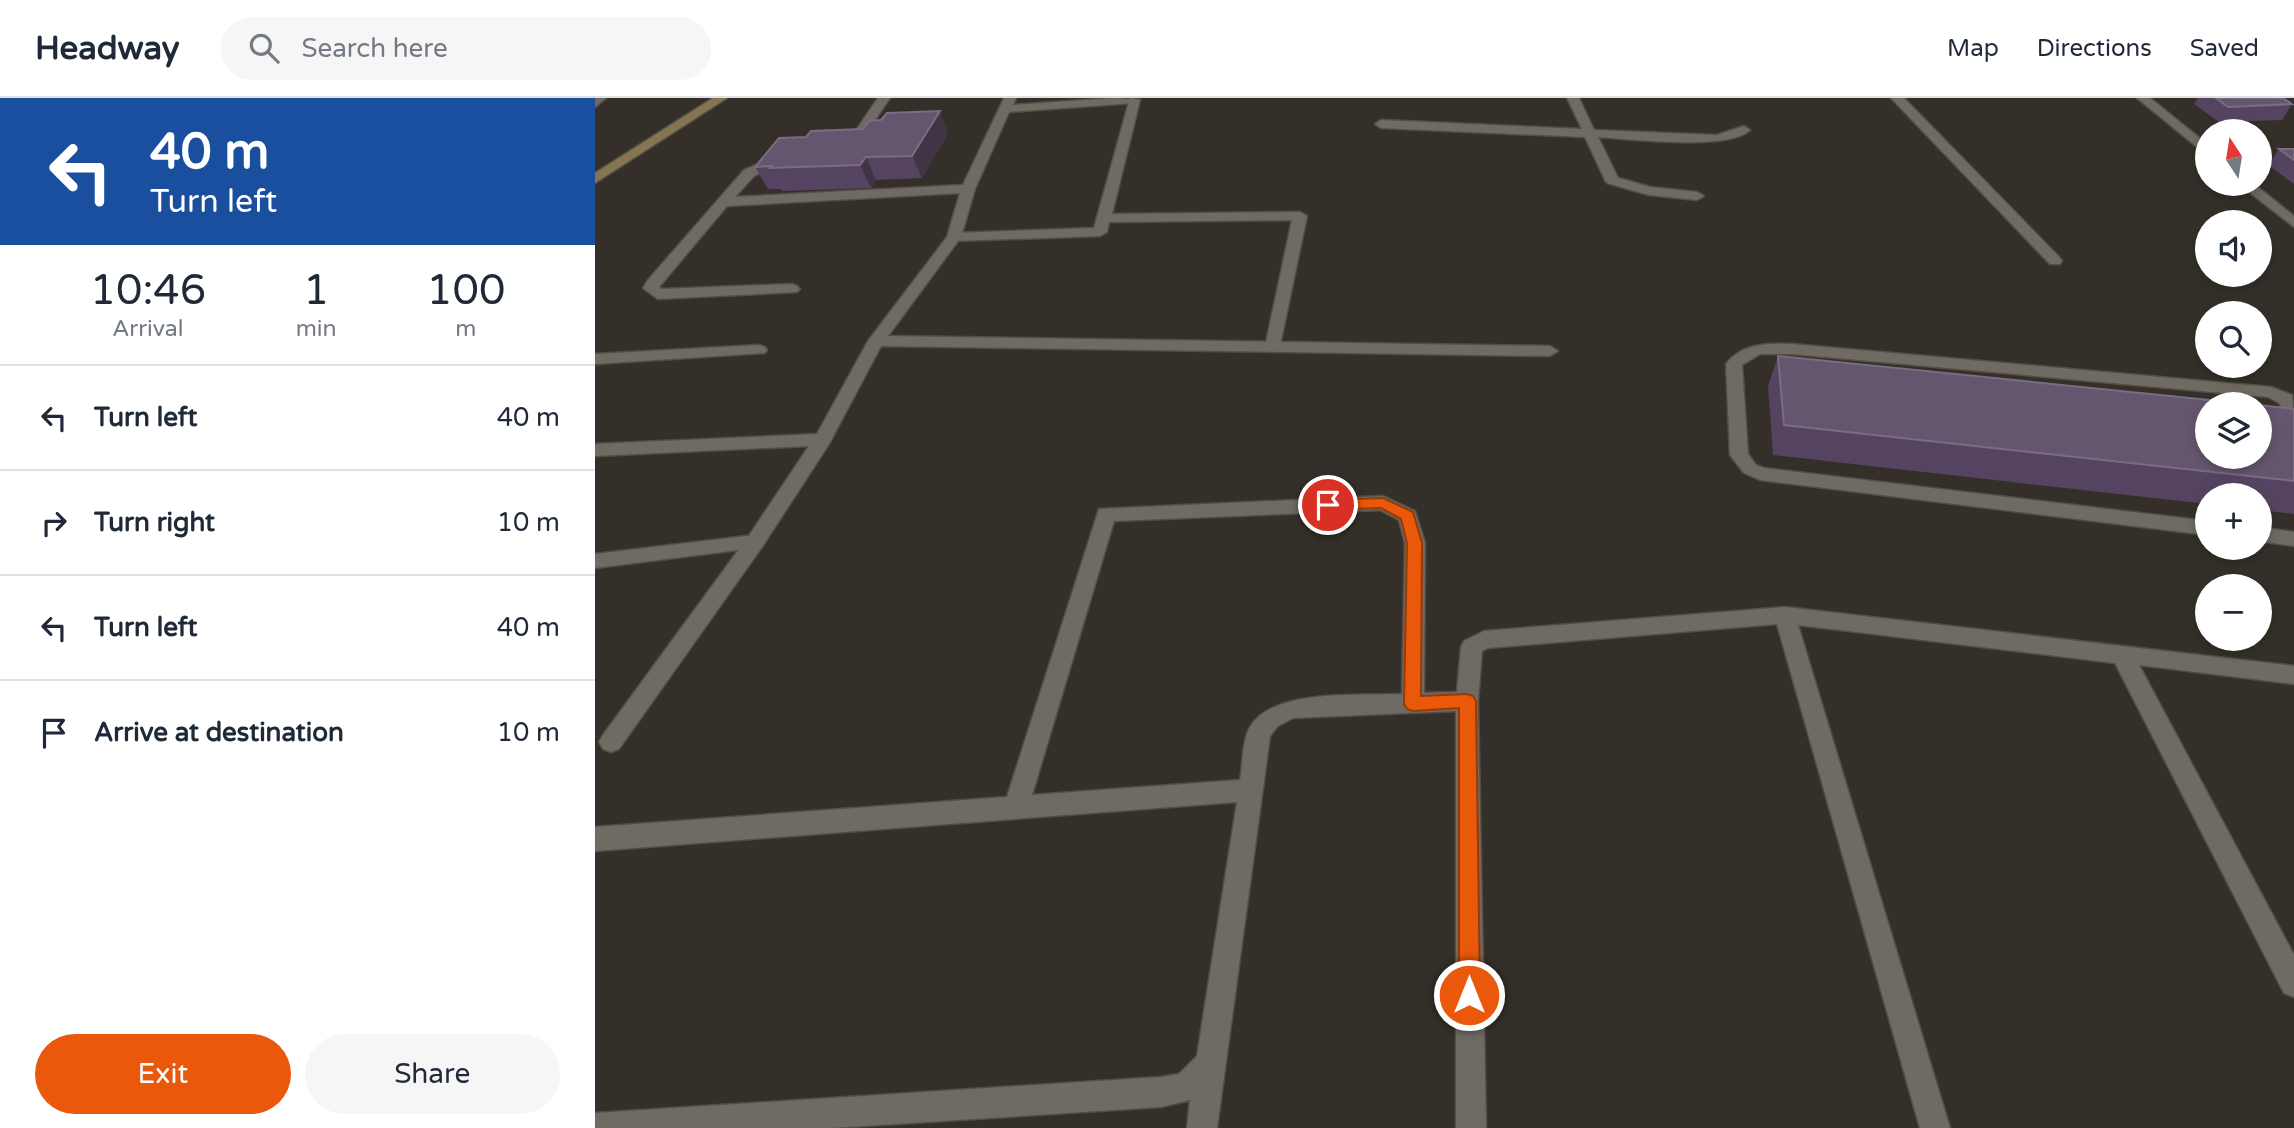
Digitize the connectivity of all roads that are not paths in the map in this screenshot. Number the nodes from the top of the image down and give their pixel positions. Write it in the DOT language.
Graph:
graph roads {
  1 [pos="600,98"];
  2 [pos="721,98"];
  3 [pos="884,98"];
  4 [pos="1573,98"];
  5 [pos="1897,98"];
  6 [pos="2143,98"];
  7 [pos="1134,99"];
  8 [pos="595,103"];
  9 [pos="1007,104"];
  10 [pos="1381,124"];
  11 [pos="1744,130"];
  12 [pos="1590,133"];
  13 [pos="2195,141"];
  14 [pos="841,146"];
  15 [pos="794,156"];
  16 [pos="595,179"];
  17 [pos="968,189"];
  18 [pos="1697,196"];
  19 [pos="2261,196"];
  20 [pos="724,202"];
  21 [pos="1103,218"];
  22 [pos="2294,223"];
  23 [pos="954,237"];
  24 [pos="2055,261"];
  25 [pos="792,289"];
  26 [pos="876,341"];
  27 [pos="1273,347"];
  28 [pos="759,350"];
  29 [pos="1550,351"];
  30 [pos="595,359"];
  31 [pos="2294,413"];
  32 [pos="823,440"];
  33 [pos="595,450"];
  34 [pos="2195,527"];
  35 [pos="2272,535"];
  36 [pos="2294,538"];
  37 [pos="755,542"];
  38 [pos="595,561"];
  39 [pos="1786,615"];
  40 [pos="2122,655"];
  41 [pos="2294,675"];
  42 [pos="1467,701"];
  43 [pos="1413,704"];
  44 [pos="611,741"];
  45 [pos="1251,790"];
  46 [pos="1016,807"];
  47 [pos="595,839"];
  48 [pos="2294,983"];
  49 [pos="1210,1063"];
  50 [pos="595,1128"];
  51 [pos="1202,1128"];
  52 [pos="1471,1128"];
  53 [pos="1935,1128"];
  1 -- 8 [label="street"];
  2 -- 16 [label="street"];
  3 -- 14 [label="street"];
  4 -- 12 [label="street"];
  5 -- 24 [label="street"];
  6 -- 13 [label="street"];
  7 -- 9 [label="street"];
  7 -- 21 [label="street"];
  9 -- 17 [label="street"];
  10 -- 12 [label="street"];
  11 -- 12 [label="street"];
  12 -- 18 [label="street"];
  15 -- 20 [label="street"];
  17 -- 20 [label="street"];
  17 -- 23 [label="street"];
  19 -- 22 [label="street"];
  20 -- 25 [label="street"];
  21 -- 23 [label="street"];
  21 -- 27 [label="street"];
  23 -- 26 [label="street"];
  26 -- 27 [label="street"];
  26 -- 32 [label="street"];
  27 -- 29 [label="street"];
  28 -- 30 [label="street"];
  31 -- 34 [label="street"];
  32 -- 33 [label="street"];
  32 -- 37 [label="street"];
  35 -- 36 [label="street"];
  37 -- 38 [label="street"];
  37 -- 44 [label="street"];
  39 -- 40 [label="street"];
  39 -- 42 [label="street"];
  39 -- 53 [label="street"];
  40 -- 41 [label="street"];
  40 -- 48 [label="street"];
  42 -- 43 [label="street"];
  42 -- 52 [label="street"];
  43 -- 45 [label="street"];
  43 -- 46 [label="street"];
  45 -- 46 [label="street"];
  45 -- 49 [label="street"];
  46 -- 47 [label="street"];
  49 -- 50 [label="street"];
  49 -- 51 [label="street"];
}
